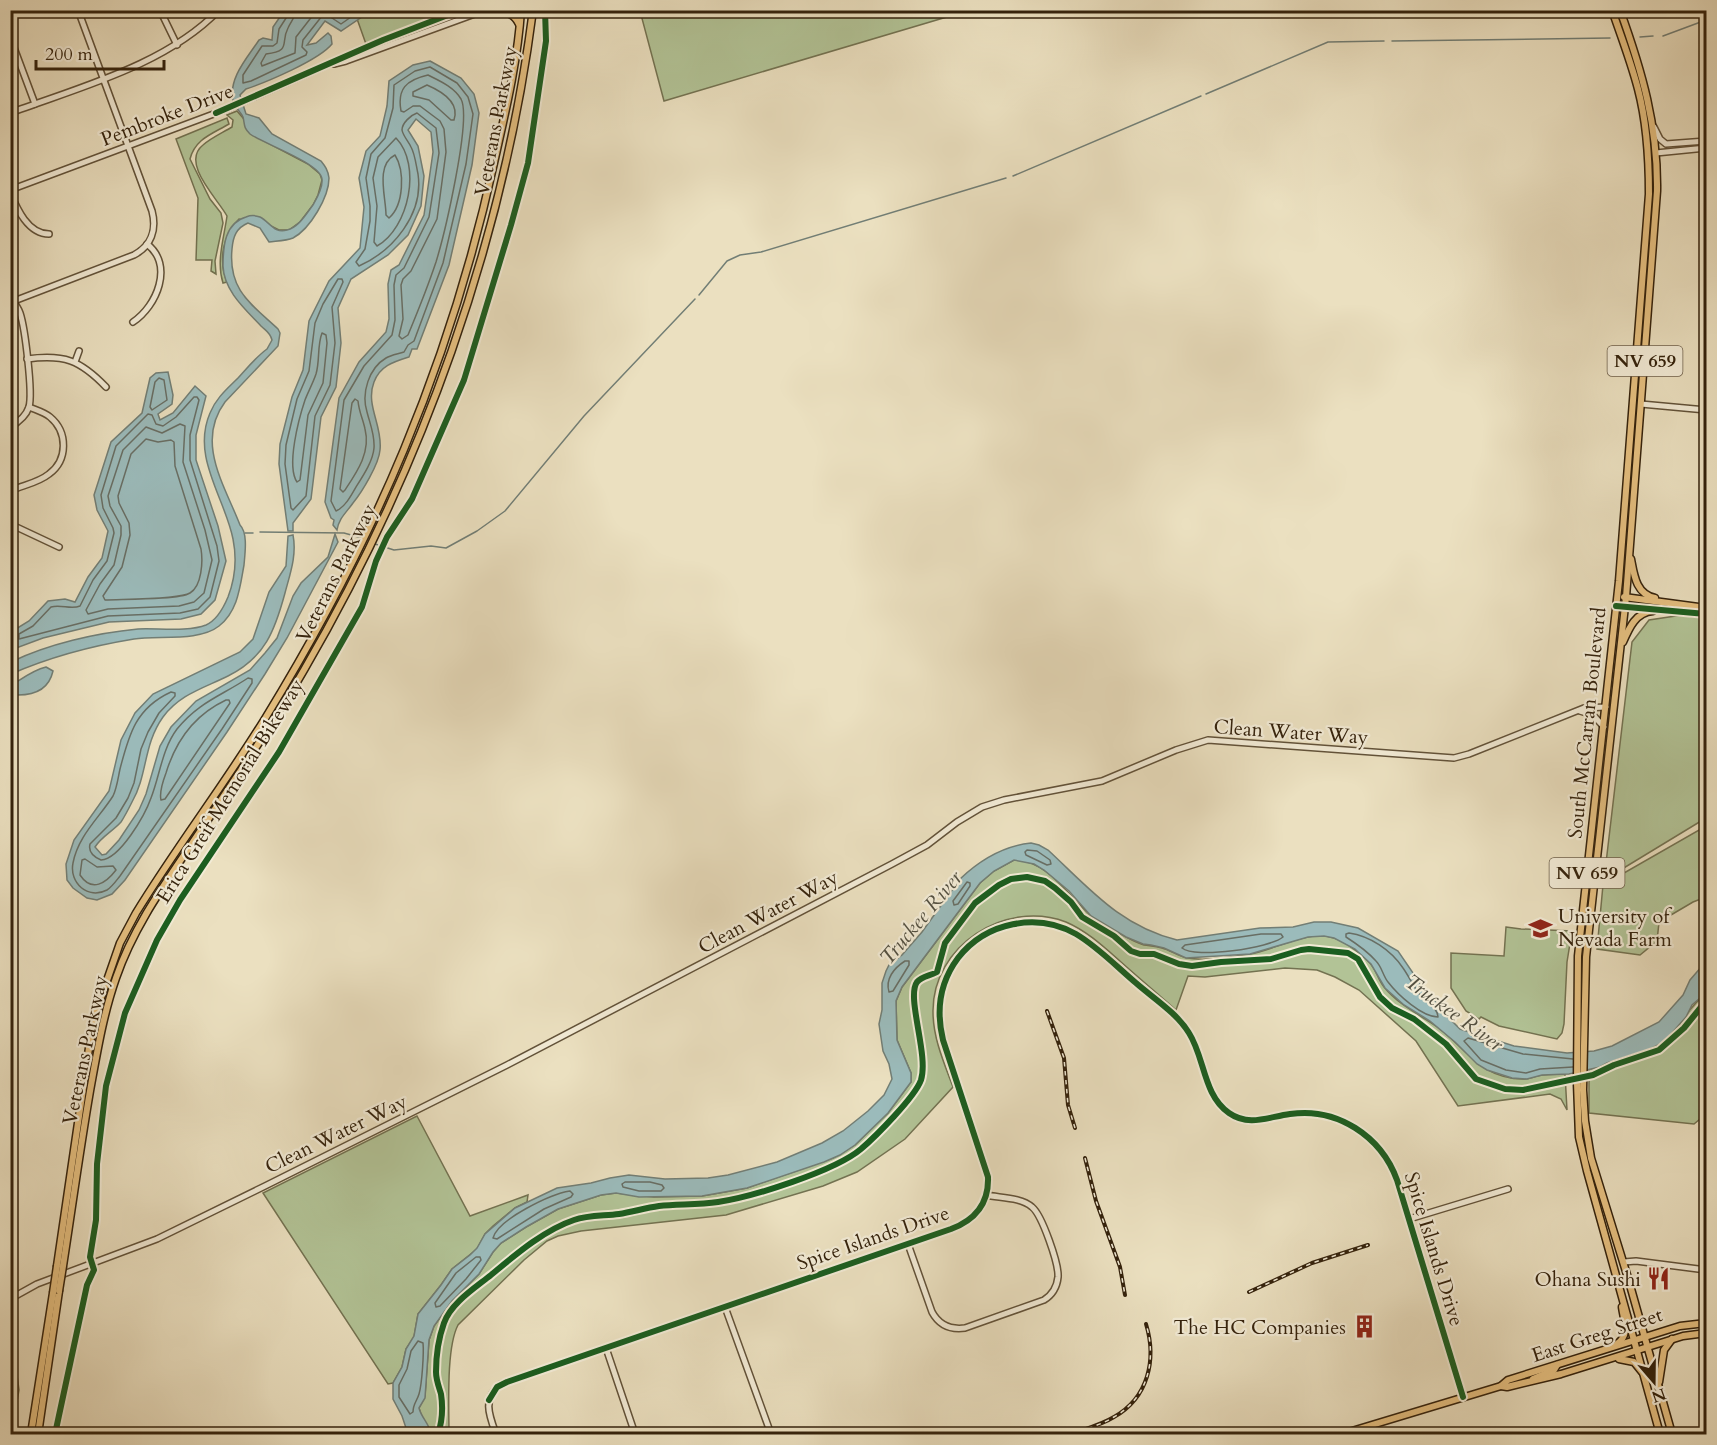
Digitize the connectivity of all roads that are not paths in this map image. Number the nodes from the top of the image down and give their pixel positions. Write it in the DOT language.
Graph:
graph roads {
  1 [pos="78,10"];
  2 [pos="159,10"];
  3 [pos="219,10"];
  4 [pos="461,10"];
  5 [pos="521,10"];
  6 [pos="533,10"];
  7 [pos="1612,10"];
  8 [pos="1620,10"];
  9 [pos="483,11"];
  10 [pos="519,26"];
  11 [pos="10,37"];
  12 [pos="177,45"];
  13 [pos="332,64"];
  14 [pos="103,78"];
  15 [pos="35,104"];
  16 [pos="10,113"];
  17 [pos="1649,126"];
  18 [pos="1707,141"];
  19 [pos="128,146"];
  20 [pos="1707,148"];
  21 [pos="1656,153"];
  22 [pos="10,191"];
  23 [pos="49,234"];
  24 [pos="147,244"];
  25 [pos="12,299"];
  26 [pos="132,322"];
  27 [pos="79,351"];
  28 [pos="27,359"];
  29 [pos="75,362"];
  30 [pos="1635,378"];
  31 [pos="106,387"];
  32 [pos="1641,404"];
  33 [pos="29,407"];
  34 [pos="1707,410"];
  35 [pos="10,427"];
  36 [pos="10,491"];
  37 [pos="10,524"];
  38 [pos="59,547"];
  39 [pos="1629,552"];
  40 [pos="1617,597"];
  41 [pos="1626,597"];
  42 [pos="1678,604"];
  43 [pos="1616,606"];
  44 [pos="1625,606"];
  45 [pos="1707,608"];
  46 [pos="1671,610"];
  47 [pos="1707,614"];
  48 [pos="1620,648"];
  49 [pos="1606,706"];
  50 [pos="1576,712"];
  51 [pos="1604,727"];
  52 [pos="1581,927"];
  53 [pos="1589,928"];
  54 [pos="1580,1039"];
  55 [pos="1580,1083"];
  56 [pos="1508,1189"];
  57 [pos="986,1195"];
  58 [pos="1409,1219"];
  59 [pos="908,1244"];
  60 [pos="1624,1262"];
  61 [pos="60,1266"];
  62 [pos="1707,1270"];
  63 [pos="1616,1274"];
  64 [pos="56,1292"];
  65 [pos="11,1299"];
  66 [pos="725,1307"];
  67 [pos="1707,1323"];
  68 [pos="1707,1333"];
  69 [pos="1644,1337"];
  70 [pos="1635,1340"];
  71 [pos="1672,1340"];
  72 [pos="606,1347"];
  73 [pos="1647,1348"];
  74 [pos="1606,1349"];
  75 [pos="1638,1351"];
  76 [pos="1609,1359"];
  77 [pos="1557,1365"];
  78 [pos="1645,1379"];
  79 [pos="1526,1383"];
  80 [pos="1501,1386"];
  81 [pos="1659,1389"];
  82 [pos="1463,1397"];
  83 [pos="31,1434"];
  84 [pos="38,1434"];
  85 [pos="496,1434"];
  86 [pos="635,1434"];
  87 [pos="771,1434"];
  88 [pos="1342,1434"];
  89 [pos="1660,1434"];
  90 [pos="1672,1434"];
  1 -- 14 [label="street"];
  2 -- 12 [label="street"];
  3 -- 12 [label="street"];
  4 -- 13 [label="street, Pembroke Drive"];
  5 -- 10 [label="main road, Veterans Parkway"];
  6 -- 61 [label="main road, Veterans Parkway"];
  7 -- 17 [label="main road, South McCarran Boulevard / NV 659"];
  8 -- 17 [label="main road, South McCarran Boulevard / NV 659"];
  9 -- 10 [label="main road"];
  9 -- 13 [label="street, Pembroke Drive"];
  10 -- 61 [label="main road, Veterans Parkway"];
  11 -- 15 [label="street"];
  12 -- 14 [label="street"];
  13 -- 19 [label="street, Pembroke Drive"];
  14 -- 15 [label="street"];
  14 -- 19 [label="street"];
  15 -- 16 [label="street"];
  17 -- 18 [label="street"];
  17 -- 21 [label="main road"];
  17 -- 30 [label="main road, South McCarran Boulevard / NV 659"];
  19 -- 22 [label="street, Pembroke Drive"];
  19 -- 24 [label="street"];
  20 -- 21 [label="street"];
  21 -- 32 [label="main road, South McCarran Boulevard / NV 659"];
  22 -- 23 [label="street"];
  24 -- 25 [label="street"];
  24 -- 26 [label="street"];
  25 -- 28 [label="street"];
  27 -- 29 [label="street"];
  28 -- 29 [label="street"];
  28 -- 33 [label="street"];
  29 -- 31 [label="street"];
  30 -- 32 [label="main road"];
  30 -- 40 [label="main road, South McCarran Boulevard / NV 659"];
  32 -- 34 [label="street"];
  32 -- 39 [label="main road, South McCarran Boulevard / NV 659"];
  33 -- 35 [label="street"];
  33 -- 36 [label="street"];
  37 -- 38 [label="street"];
  39 -- 41 [label="main road, South McCarran Boulevard / NV 659"];
  39 -- 42 [label="main road"];
  40 -- 41 [label="main road"];
  40 -- 43 [label="main road, South McCarran Boulevard / NV 659"];
  41 -- 42 [label="main road"];
  41 -- 44 [label="main road, South McCarran Boulevard / NV 659"];
  42 -- 45 [label="main road"];
  43 -- 44 [label="main road"];
  43 -- 49 [label="main road, South McCarran Boulevard / NV 659"];
  44 -- 46 [label="main road"];
  44 -- 48 [label="main road, South McCarran Boulevard / NV 659"];
  46 -- 47 [label="main road"];
  46 -- 48 [label="main road"];
  48 -- 53 [label="main road, South McCarran Boulevard / NV 659"];
  49 -- 50 [label="street, Clean Water Way"];
  49 -- 51 [label="main road, South McCarran Boulevard / NV 659"];
  50 -- 51 [label="street"];
  50 -- 65 [label="street, Clean Water Way"];
  51 -- 52 [label="main road, South McCarran Boulevard / NV 659"];
  52 -- 53 [label="main road"];
  52 -- 54 [label="main road, South McCarran Boulevard / NV 659"];
  53 -- 54 [label="main road, South McCarran Boulevard / NV 659"];
  54 -- 55 [label="main road, South McCarran Boulevard / NV 659"];
  55 -- 60 [label="main road, South McCarran Boulevard / NV 659"];
  55 -- 63 [label="main road, South McCarran Boulevard / NV 659"];
  56 -- 58 [label="street"];
  57 -- 58 [label="street, Spice Islands Drive"];
  57 -- 59 [label="street, Spice Islands Drive"];
  57 -- 59 [label="street"];
  58 -- 82 [label="street, Spice Islands Drive"];
  59 -- 66 [label="street, Spice Islands Drive"];
  60 -- 62 [label="street"];
  60 -- 69 [label="main road, South McCarran Boulevard / NV 659"];
  61 -- 64 [label="main road, Veterans Parkway, bridge"];
  63 -- 70 [label="main road, South McCarran Boulevard / NV 659"];
  63 -- 74 [label="main road"];
  64 -- 83 [label="main road, Veterans Parkway"];
  64 -- 84 [label="main road, Veterans Parkway"];
  66 -- 72 [label="street, Spice Islands Drive"];
  66 -- 87 [label="street"];
  67 -- 69 [label="main road, East Greg Street"];
  68 -- 71 [label="main road, East Greg Street"];
  69 -- 70 [label="main road, East Greg Street"];
  69 -- 73 [label="main road, South McCarran Boulevard / NV 659"];
  70 -- 74 [label="main road, East Greg Street"];
  70 -- 75 [label="main road, South McCarran Boulevard / NV 659"];
  71 -- 73 [label="main road, East Greg Street"];
  71 -- 81 [label="main road"];
  72 -- 85 [label="street, Spice Islands Drive"];
  72 -- 86 [label="street"];
  73 -- 75 [label="main road, East Greg Street"];
  73 -- 81 [label="main road, South McCarran Boulevard / NV 659"];
  74 -- 77 [label="main road, East Greg Street"];
  75 -- 76 [label="main road, East Greg Street"];
  75 -- 78 [label="main road, South McCarran Boulevard / NV 659"];
  76 -- 78 [label="main road"];
  76 -- 79 [label="main road, East Greg Street"];
  77 -- 79 [label="main road"];
  77 -- 80 [label="main road, East Greg Street"];
  78 -- 89 [label="main road, South McCarran Boulevard / NV 659"];
  79 -- 80 [label="main road, East Greg Street"];
  80 -- 82 [label="main road, East Greg Street"];
  81 -- 90 [label="main road, South McCarran Boulevard / NV 659"];
  82 -- 88 [label="main road, East Greg Street"];
}
